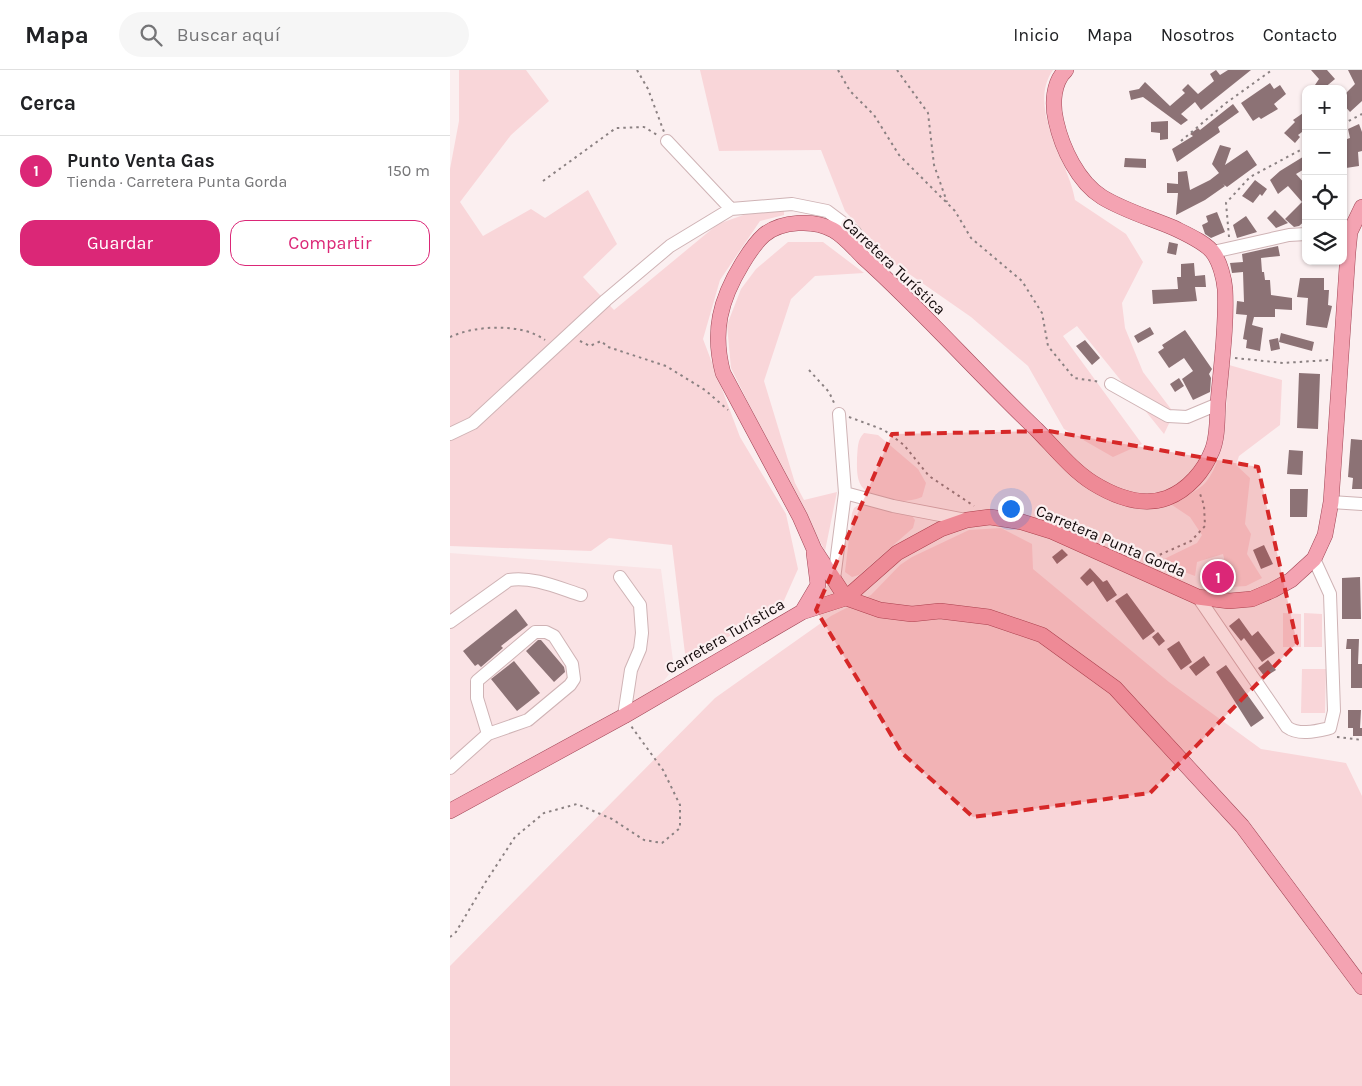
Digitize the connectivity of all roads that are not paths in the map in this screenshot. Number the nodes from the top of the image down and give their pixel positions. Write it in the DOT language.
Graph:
graph roads {
  1 [pos="1066,70"];
  2 [pos="667,141"];
  3 [pos="1362,207"];
  4 [pos="731,209"];
  5 [pos="1347,230"];
  6 [pos="1302,234"];
  7 [pos="1213,252"];
  8 [pos="1344,265"];
  9 [pos="882,274"];
  10 [pos="1111,384"];
  11 [pos="1218,404"];
  12 [pos="840,414"];
  13 [pos="450,434"];
  14 [pos="844,493"];
  15 [pos="1331,502"];
  16 [pos="1362,504"];
  17 [pos="967,520"];
  18 [pos="814,549"];
  19 [pos="1314,559"];
  20 [pos="620,576"];
  21 [pos="834,579"];
  22 [pos="580,595"];
  23 [pos="1198,597"];
  24 [pos="846,598"];
  25 [pos="802,612"];
  26 [pos="450,622"];
  27 [pos="624,716"];
  28 [pos="488,734"];
  29 [pos="450,768"];
  30 [pos="450,811"];
  31 [pos="1362,987"];
  1 -- 7 [label="main road"];
  2 -- 4 [label="street"];
  3 -- 5 [label="main road, Carretera Punta Gorda"];
  4 -- 9 [label="street"];
  4 -- 13 [label="street"];
  6 -- 7 [label="street"];
  7 -- 11 [label="main road, Carretera Turística"];
  8 -- 15 [label="main road, Carretera Punta Gorda"];
  9 -- 11 [label="main road, Carretera Turística"];
  9 -- 18 [label="main road, Carretera Turística"];
  10 -- 11 [label="street"];
  12 -- 14 [label="street"];
  14 -- 17 [label="street"];
  14 -- 21 [label="street"];
  15 -- 16 [label="street"];
  15 -- 19 [label="main road, Carretera Punta Gorda"];
  17 -- 23 [label="main road, Carretera Punta Gorda"];
  17 -- 24 [label="main road, Carretera Punta Gorda"];
  18 -- 21 [label="main road, Carretera Turística"];
  18 -- 25 [label="main road"];
  19 -- 23 [label="main road, Carretera Punta Gorda"];
  19 -- 23 [label="street"];
  20 -- 27 [label="street"];
  21 -- 24 [label="main road, Carretera Turística"];
  22 -- 26 [label="street"];
  24 -- 25 [label="main road, Carretera Turística"];
  24 -- 31 [label="main road"];
  25 -- 27 [label="main road, Carretera Turística"];
  27 -- 30 [label="main road, Carretera Turística"];
  28 -- 28 [label="street"];
  28 -- 29 [label="street"];
}
